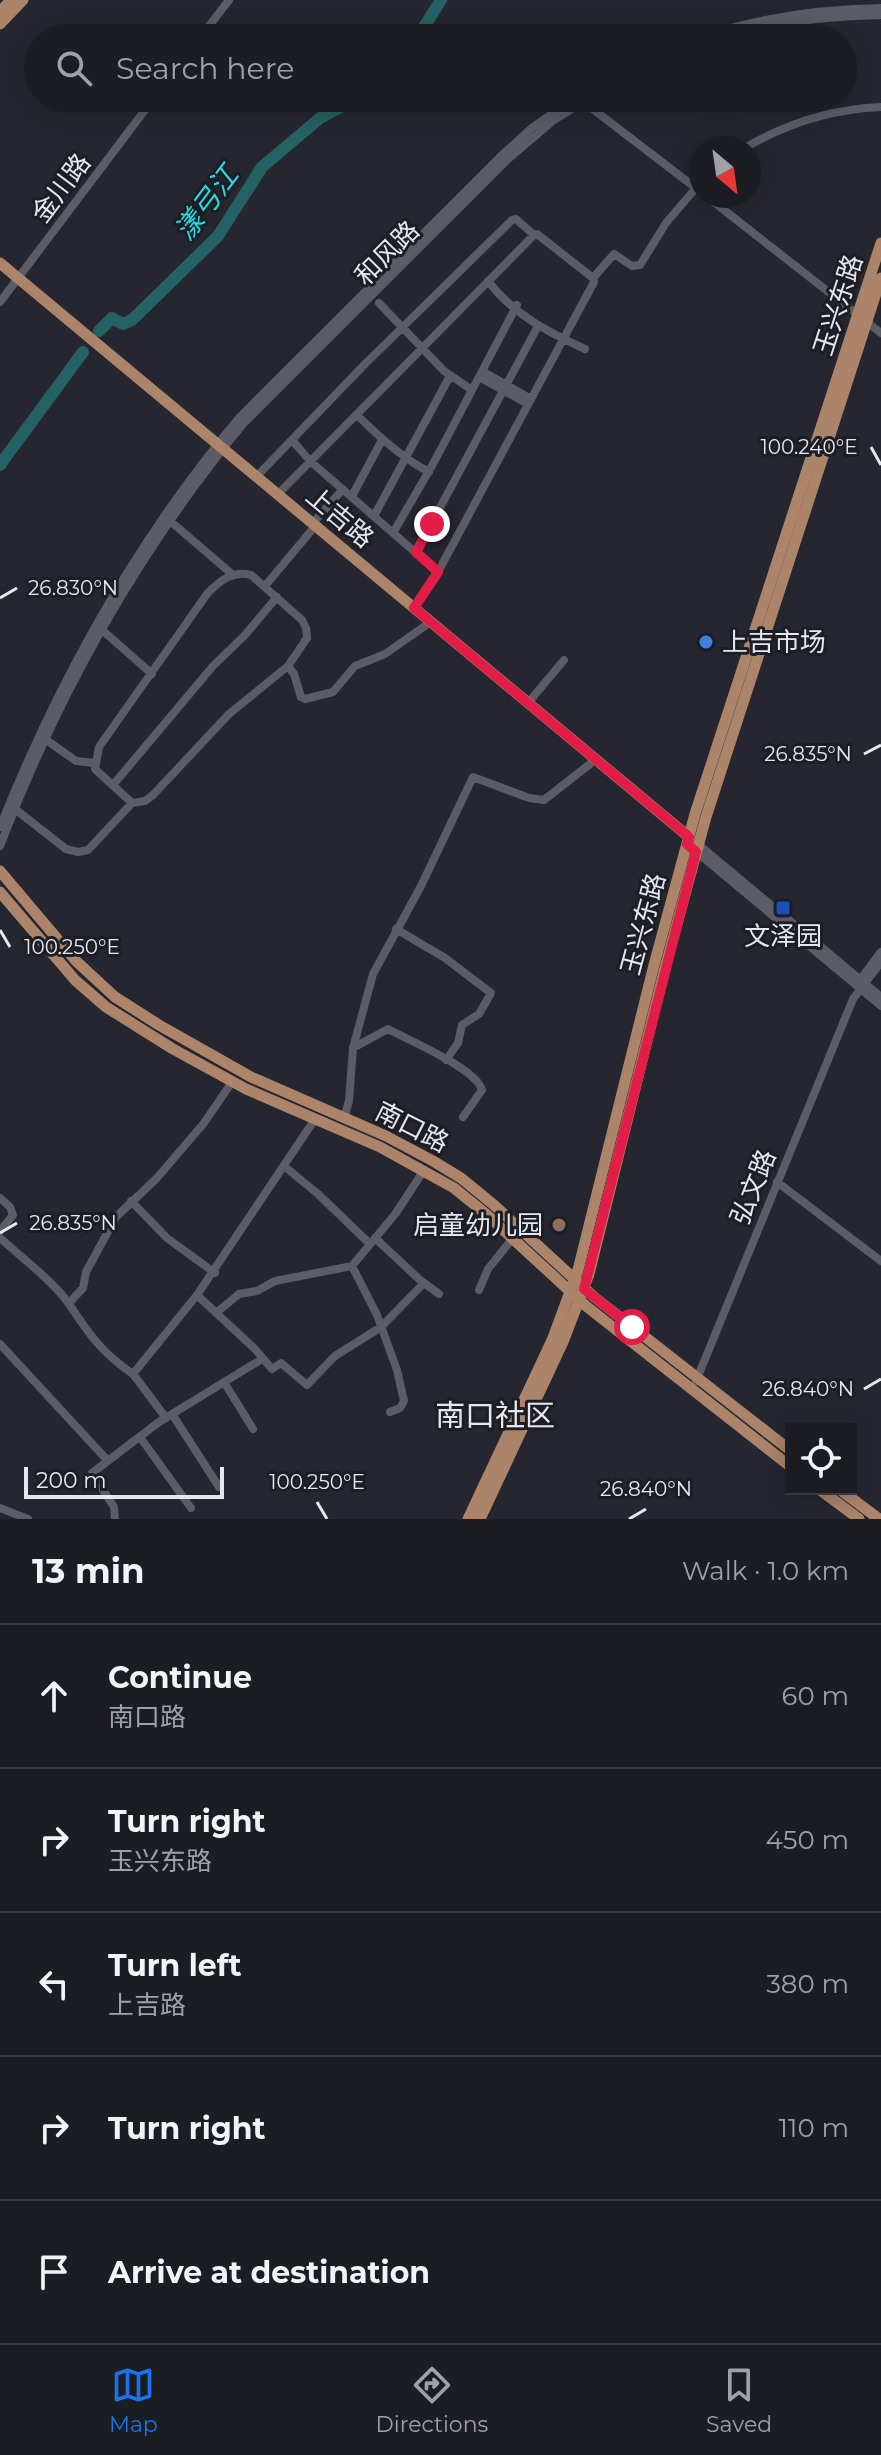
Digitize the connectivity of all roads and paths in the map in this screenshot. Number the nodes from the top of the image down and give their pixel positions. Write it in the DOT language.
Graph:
graph roads {
  1 [pos="11,0"];
  2 [pos="23,0"];
  3 [pos="229,0"];
  4 [pos="881,8"];
  5 [pos="0,12"];
  6 [pos="881,15"];
  7 [pos="0,24"];
  8 [pos="211,24"];
  9 [pos="752,24"];
  10 [pos="785,24"];
  11 [pos="881,107"];
  12 [pos="857,109"];
  13 [pos="143,112"];
  14 [pos="565,112"];
  15 [pos="598,112"];
  16 [pos="835,112"];
  17 [pos="761,139"];
  18 [pos="689,180"];
  19 [pos="689,198"];
  20 [pos="721,208"];
  21 [pos="534,235"];
  22 [pos="881,243"];
  23 [pos="0,263"];
  24 [pos="0,272"];
  25 [pos="593,278"];
  26 [pos="881,278"];
  27 [pos="16,281"];
  28 [pos="488,281"];
  29 [pos="0,302"];
  30 [pos="379,303"];
  31 [pos="516,307"];
  32 [pos="862,318"];
  33 [pos="538,326"];
  34 [pos="402,328"];
  35 [pos="881,333"];
  36 [pos="564,339"];
  37 [pos="422,349"];
  38 [pos="585,349"];
  39 [pos="481,374"];
  40 [pos="450,376"];
  41 [pos="505,388"];
  42 [pos="472,390"];
  43 [pos="530,402"];
  44 [pos="357,415"];
  45 [pos="292,440"];
  46 [pos="382,440"];
  47 [pos="218,448"];
  48 [pos="406,457"];
  49 [pos="310,461"];
  50 [pos="429,472"];
  51 [pos="257,476"];
  52 [pos="343,489"];
  53 [pos="278,494"];
  54 [pos="352,496"];
  55 [pos="374,516"];
  56 [pos="169,520"];
  57 [pos="312,527"];
  58 [pos="393,533"];
  59 [pos="416,552"];
  60 [pos="438,572"];
  61 [pos="233,575"];
  62 [pos="265,586"];
  63 [pos="277,597"];
  64 [pos="414,608"];
  65 [pos="425,626"];
  66 [pos="101,629"];
  67 [pos="564,660"];
  68 [pos="288,666"];
  69 [pos="152,674"];
  70 [pos="528,703"];
  71 [pos="45,739"];
  72 [pos="95,763"];
  73 [pos="590,764"];
  74 [pos="113,785"];
  75 [pos="132,803"];
  76 [pos="15,809"];
  77 [pos="0,827"];
  78 [pos="692,844"];
  79 [pos="0,846"];
  80 [pos="0,871"];
  81 [pos="0,892"];
  82 [pos="396,929"];
  83 [pos="881,952"];
  84 [pos="881,962"];
  85 [pos="860,984"];
  86 [pos="881,997"];
  87 [pos="881,1006"];
  88 [pos="353,1048"];
  89 [pos="446,1060"];
  90 [pos="232,1082"];
  91 [pos="463,1117"];
  92 [pos="344,1118"];
  93 [pos="315,1119"];
  94 [pos="284,1166"];
  95 [pos="424,1170"];
  96 [pos="777,1182"];
  97 [pos="0,1198"];
  98 [pos="131,1201"];
  99 [pos="0,1231"];
  100 [pos="0,1238"];
  101 [pos="512,1239"];
  102 [pos="373,1241"];
  103 [pos="881,1261"];
  104 [pos="352,1266"];
  105 [pos="215,1273"];
  106 [pos="424,1283"];
  107 [pos="579,1285"];
  108 [pos="479,1290"];
  109 [pos="439,1294"];
  110 [pos="197,1295"];
  111 [pos="575,1297"];
  112 [pos="69,1303"];
  113 [pos="216,1313"];
  114 [pos="381,1327"];
  115 [pos="0,1344"];
  116 [pos="262,1359"];
  117 [pos="133,1374"];
  118 [pos="224,1382"];
  119 [pos="695,1384"];
  120 [pos="390,1412"];
  121 [pos="169,1416"];
  122 [pos="253,1429"];
  123 [pos="140,1437"];
  124 [pos="785,1447"];
  125 [pos="108,1461"];
  126 [pos="785,1462"];
  127 [pos="219,1487"];
  128 [pos="827,1495"];
  129 [pos="847,1495"];
  130 [pos="0,1508"];
  131 [pos="191,1508"];
  132 [pos="28,1519"];
  133 [pos="115,1519"];
  134 [pos="468,1519"];
  135 [pos="480,1519"];
  136 [pos="859,1519"];
  137 [pos="879,1519"];
  1 -- 5 [label="main road"];
  2 -- 7 [label="main road"];
  3 -- 8 [label="street"];
  4 -- 9 [label="street"];
  6 -- 10 [label="street"];
  11 -- 12 [label="street"];
  13 -- 27 [label="street, 金川路"];
  14 -- 47 [label="street, 和风路"];
  15 -- 18 [label="street"];
  16 -- 17 [label="street"];
  19 -- 25 [label="street"];
  20 -- 32 [label="street"];
  21 -- 25 [label="street"];
  21 -- 28 [label="street"];
  21 -- 34 [label="street"];
  22 -- 32 [label="main road, 玉兴东路"];
  23 -- 27 [label="main road, 上吉路"];
  24 -- 27 [label="main road, 上吉路"];
  25 -- 36 [label="street"];
  26 -- 32 [label="main road, 玉兴东路"];
  27 -- 29 [label="street, 金川路"];
  27 -- 47 [label="main road, 上吉路"];
  28 -- 31 [label="street"];
  28 -- 37 [label="street"];
  30 -- 34 [label="street"];
  31 -- 33 [label="street"];
  31 -- 36 [label="street"];
  31 -- 39 [label="street"];
  32 -- 35 [label="street"];
  32 -- 78 [label="main road, 玉兴东路"];
  33 -- 36 [label="street"];
  33 -- 41 [label="street"];
  34 -- 37 [label="street"];
  34 -- 45 [label="street"];
  36 -- 38 [label="street"];
  36 -- 43 [label="street"];
  37 -- 40 [label="street"];
  37 -- 44 [label="street"];
  39 -- 41 [label="street"];
  39 -- 42 [label="street"];
  40 -- 42 [label="street"];
  40 -- 48 [label="street"];
  41 -- 43 [label="street"];
  41 -- 59 [label="street"];
  42 -- 50 [label="street"];
  43 -- 60 [label="street"];
  44 -- 46 [label="street"];
  44 -- 49 [label="street"];
  45 -- 49 [label="street"];
  45 -- 51 [label="street"];
  46 -- 48 [label="street"];
  46 -- 54 [label="street"];
  47 -- 51 [label="main road, 上吉路"];
  47 -- 56 [label="street"];
  47 -- 57 [label="main road, 上吉路"];
  47 -- 77 [label="street"];
  48 -- 50 [label="street"];
  48 -- 55 [label="street"];
  49 -- 52 [label="street"];
  49 -- 53 [label="street"];
  50 -- 58 [label="street"];
  51 -- 53 [label="main road, 上吉路"];
  52 -- 54 [label="street"];
  52 -- 57 [label="street"];
  53 -- 57 [label="main road, 上吉路"];
  54 -- 55 [label="street"];
  55 -- 58 [label="street"];
  56 -- 61 [label="street"];
  56 -- 66 [label="street"];
  57 -- 62 [label="street"];
  57 -- 64 [label="main road, 上吉路"];
  57 -- 65 [label="main road, 上吉路"];
  58 -- 59 [label="street"];
  59 -- 60 [label="street"];
  60 -- 64 [label="street"];
  61 -- 62 [label="street"];
  61 -- 69 [label="street"];
  62 -- 63 [label="street"];
  63 -- 68 [label="street"];
  63 -- 74 [label="street"];
  64 -- 70 [label="main road, 上吉路"];
  65 -- 68 [label="street"];
  65 -- 73 [label="main road, 上吉路"];
  66 -- 69 [label="street"];
  66 -- 71 [label="street"];
  67 -- 70 [label="street"];
  68 -- 75 [label="street"];
  69 -- 72 [label="street"];
  70 -- 78 [label="main road, 上吉路"];
  71 -- 72 [label="street"];
  71 -- 76 [label="street"];
  72 -- 74 [label="street"];
  73 -- 78 [label="main road, 上吉路"];
  73 -- 82 [label="street"];
  74 -- 75 [label="street"];
  75 -- 76 [label="street"];
  76 -- 79 [label="street"];
  78 -- 85 [label="street"];
  78 -- 107 [label="main road, 玉兴东路"];
  80 -- 92 [label="main road, 南口路"];
  81 -- 90 [label="main road, 南口路"];
  82 -- 88 [label="street"];
  82 -- 89 [label="street"];
  83 -- 85 [label="street, 弘文路"];
  84 -- 85 [label="street, 弘文路"];
  85 -- 86 [label="street"];
  85 -- 87 [label="street"];
  85 -- 96 [label="street, 弘文路"];
  88 -- 89 [label="street"];
  88 -- 92 [label="street"];
  89 -- 91 [label="street"];
  90 -- 93 [label="main road, 南口路"];
  90 -- 98 [label="street"];
  92 -- 107 [label="main road, 南口路"];
  93 -- 94 [label="street"];
  93 -- 95 [label="main road, 南口路"];
  94 -- 102 [label="street"];
  94 -- 105 [label="street"];
  95 -- 101 [label="main road, 南口路"];
  95 -- 102 [label="street"];
  96 -- 103 [label="street"];
  96 -- 119 [label="street, 弘文路"];
  97 -- 99 [label="street"];
  98 -- 105 [label="street"];
  98 -- 112 [label="street"];
  100 -- 112 [label="street"];
  101 -- 108 [label="street"];
  101 -- 111 [label="main road, 南口路"];
  102 -- 104 [label="street"];
  102 -- 106 [label="street"];
  104 -- 113 [label="street"];
  104 -- 114 [label="street"];
  105 -- 110 [label="street"];
  106 -- 109 [label="street"];
  106 -- 114 [label="street"];
  107 -- 111 [label="main road, 玉兴东路"];
  107 -- 119 [label="main road, 南口路"];
  110 -- 113 [label="street"];
  110 -- 117 [label="street"];
  111 -- 119 [label="main road, 南口路"];
  111 -- 134 [label="main road, 玉兴东路"];
  111 -- 135 [label="main road, 玉兴东路"];
  112 -- 117 [label="street"];
  113 -- 116 [label="street"];
  114 -- 116 [label="street"];
  114 -- 120 [label="street"];
  115 -- 125 [label="street"];
  116 -- 118 [label="street"];
  117 -- 121 [label="street"];
  118 -- 121 [label="street"];
  118 -- 122 [label="street"];
  119 -- 124 [label="main road, 南口路"];
  119 -- 126 [label="main road, 南口路"];
  121 -- 123 [label="street"];
  121 -- 127 [label="street"];
  123 -- 125 [label="street"];
  123 -- 131 [label="street"];
  125 -- 133 [label="street"];
  128 -- 136 [label="main road"];
  129 -- 137 [label="main road"];
  130 -- 132 [label="street"];
}
